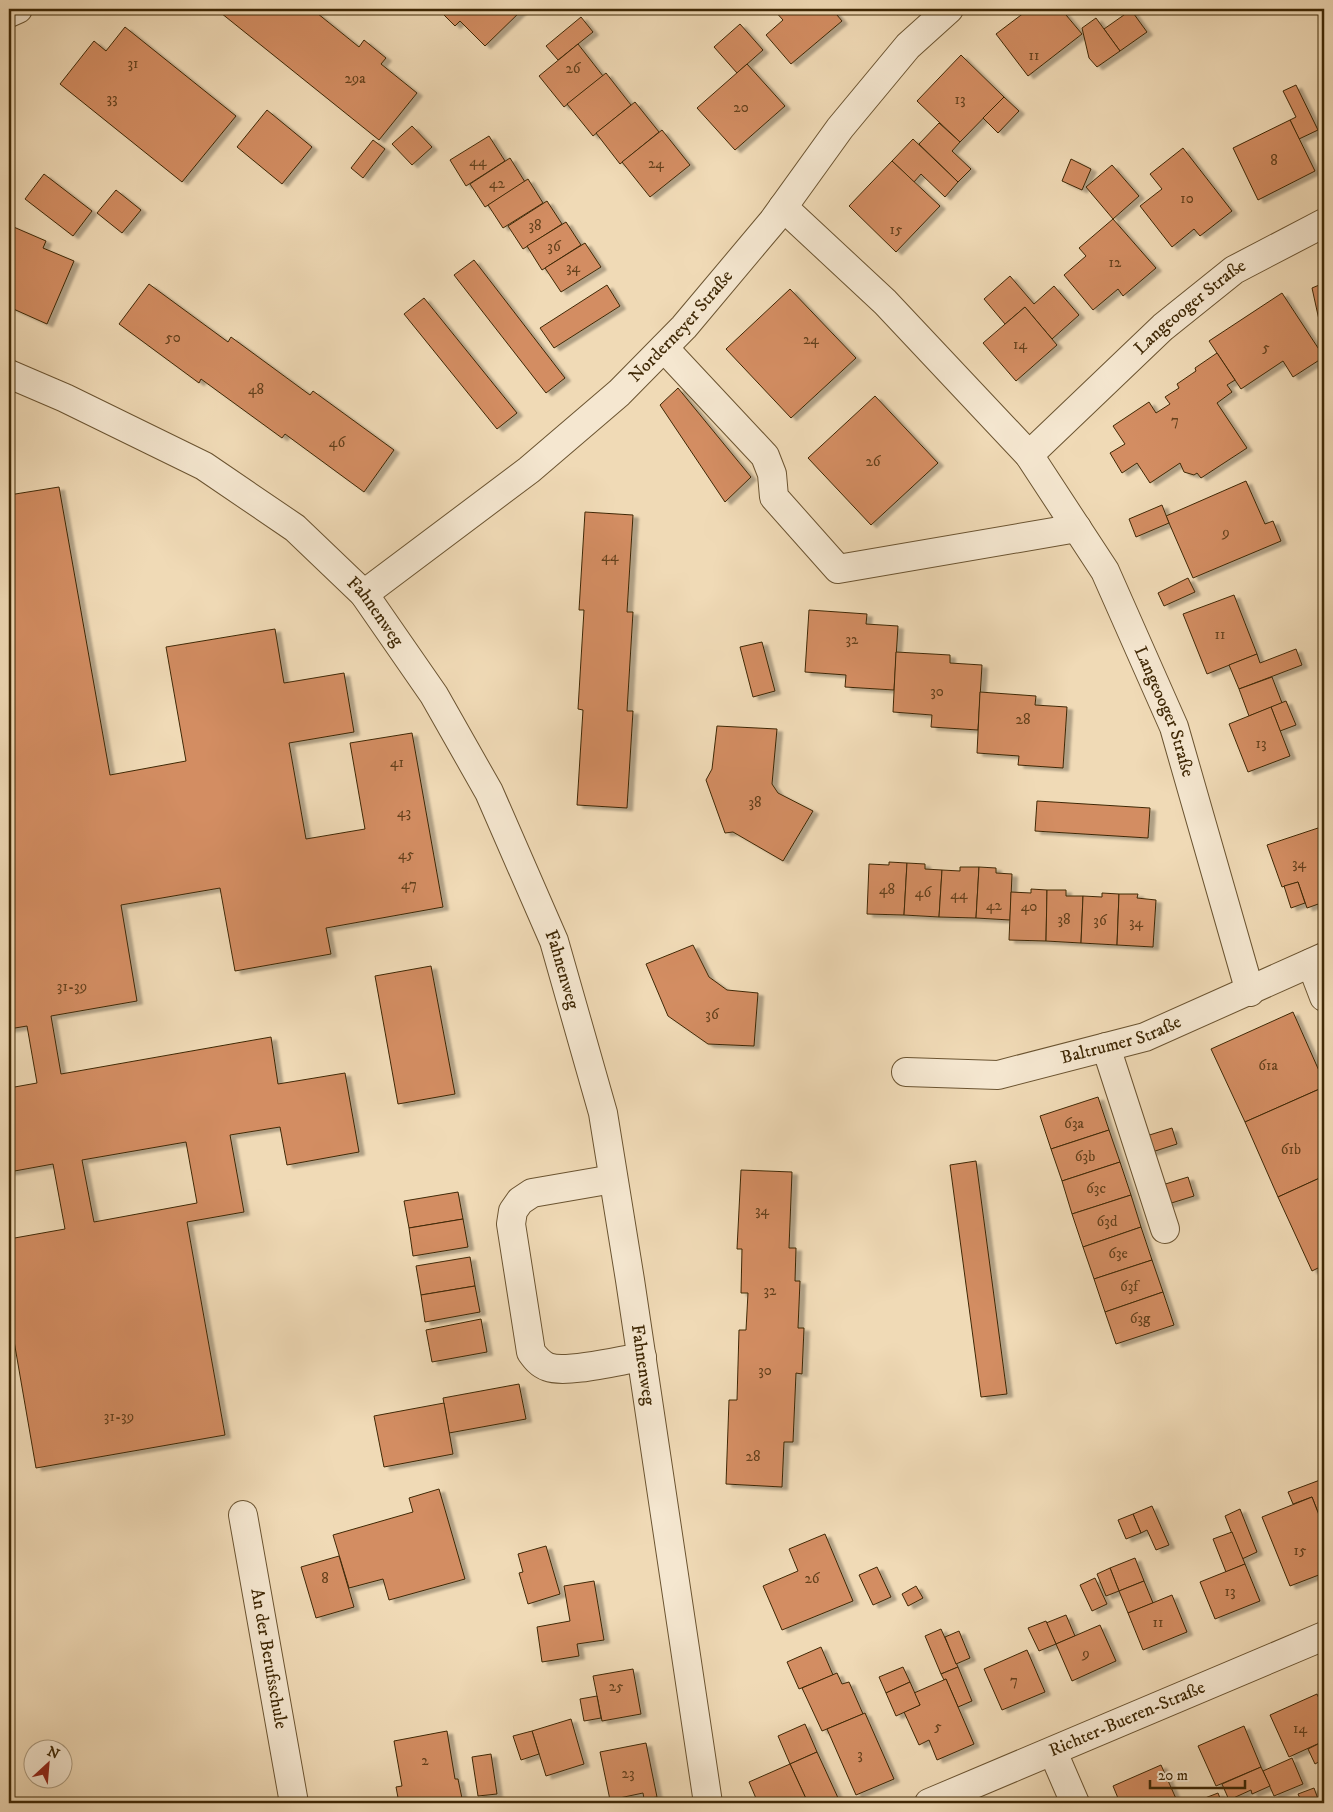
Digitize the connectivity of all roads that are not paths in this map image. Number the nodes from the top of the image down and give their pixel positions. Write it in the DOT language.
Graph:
graph roads {
  1 [pos="18,9"];
  2 [pos="949,9"];
  3 [pos="9,13"];
  4 [pos="783,207"];
  5 [pos="1324,223"];
  6 [pos="664,348"];
  7 [pos="9,374"];
  8 [pos="1029,455"];
  9 [pos="1077,528"];
  10 [pos="364,594"];
  11 [pos="1318,960"];
  12 [pos="1250,992"];
  13 [pos="1324,997"];
  14 [pos="1106,1047"];
  15 [pos="906,1072"];
  16 [pos="614,1179"];
  17 [pos="1164,1229"];
  18 [pos="642,1357"];
  19 [pos="243,1515"];
  20 [pos="1324,1636"];
  21 [pos="1053,1752"];
  22 [pos="294,1803"];
  23 [pos="708,1803"];
  24 [pos="929,1803"];
  25 [pos="1075,1803"];
  1 -- 3 [label="street"];
  2 -- 4 [label="street, Norderneyer Straße"];
  4 -- 6 [label="street, Norderneyer Straße"];
  4 -- 8 [label="street, Langeooger Straße"];
  5 -- 8 [label="street, Langeooger Straße"];
  6 -- 9 [label="street"];
  6 -- 10 [label="street, Norderneyer Straße"];
  7 -- 10 [label="street, Fahnenweg"];
  8 -- 9 [label="street, Langeooger Straße"];
  9 -- 12 [label="street, Langeooger Straße"];
  10 -- 16 [label="street, Fahnenweg"];
  11 -- 12 [label="street, Baltrumer Straße"];
  11 -- 13 [label="street"];
  12 -- 14 [label="street, Baltrumer Straße"];
  14 -- 15 [label="street, Baltrumer Straße"];
  14 -- 17 [label="street"];
  16 -- 18 [label="street, Fahnenweg"];
  16 -- 18 [label="street"];
  18 -- 23 [label="street, Fahnenweg"];
  19 -- 22 [label="street, An der Berufsschule"];
  20 -- 21 [label="street, Richter-Bueren-Straße"];
  21 -- 24 [label="street, Richter-Bueren-Straße"];
  21 -- 25 [label="street"];
}
